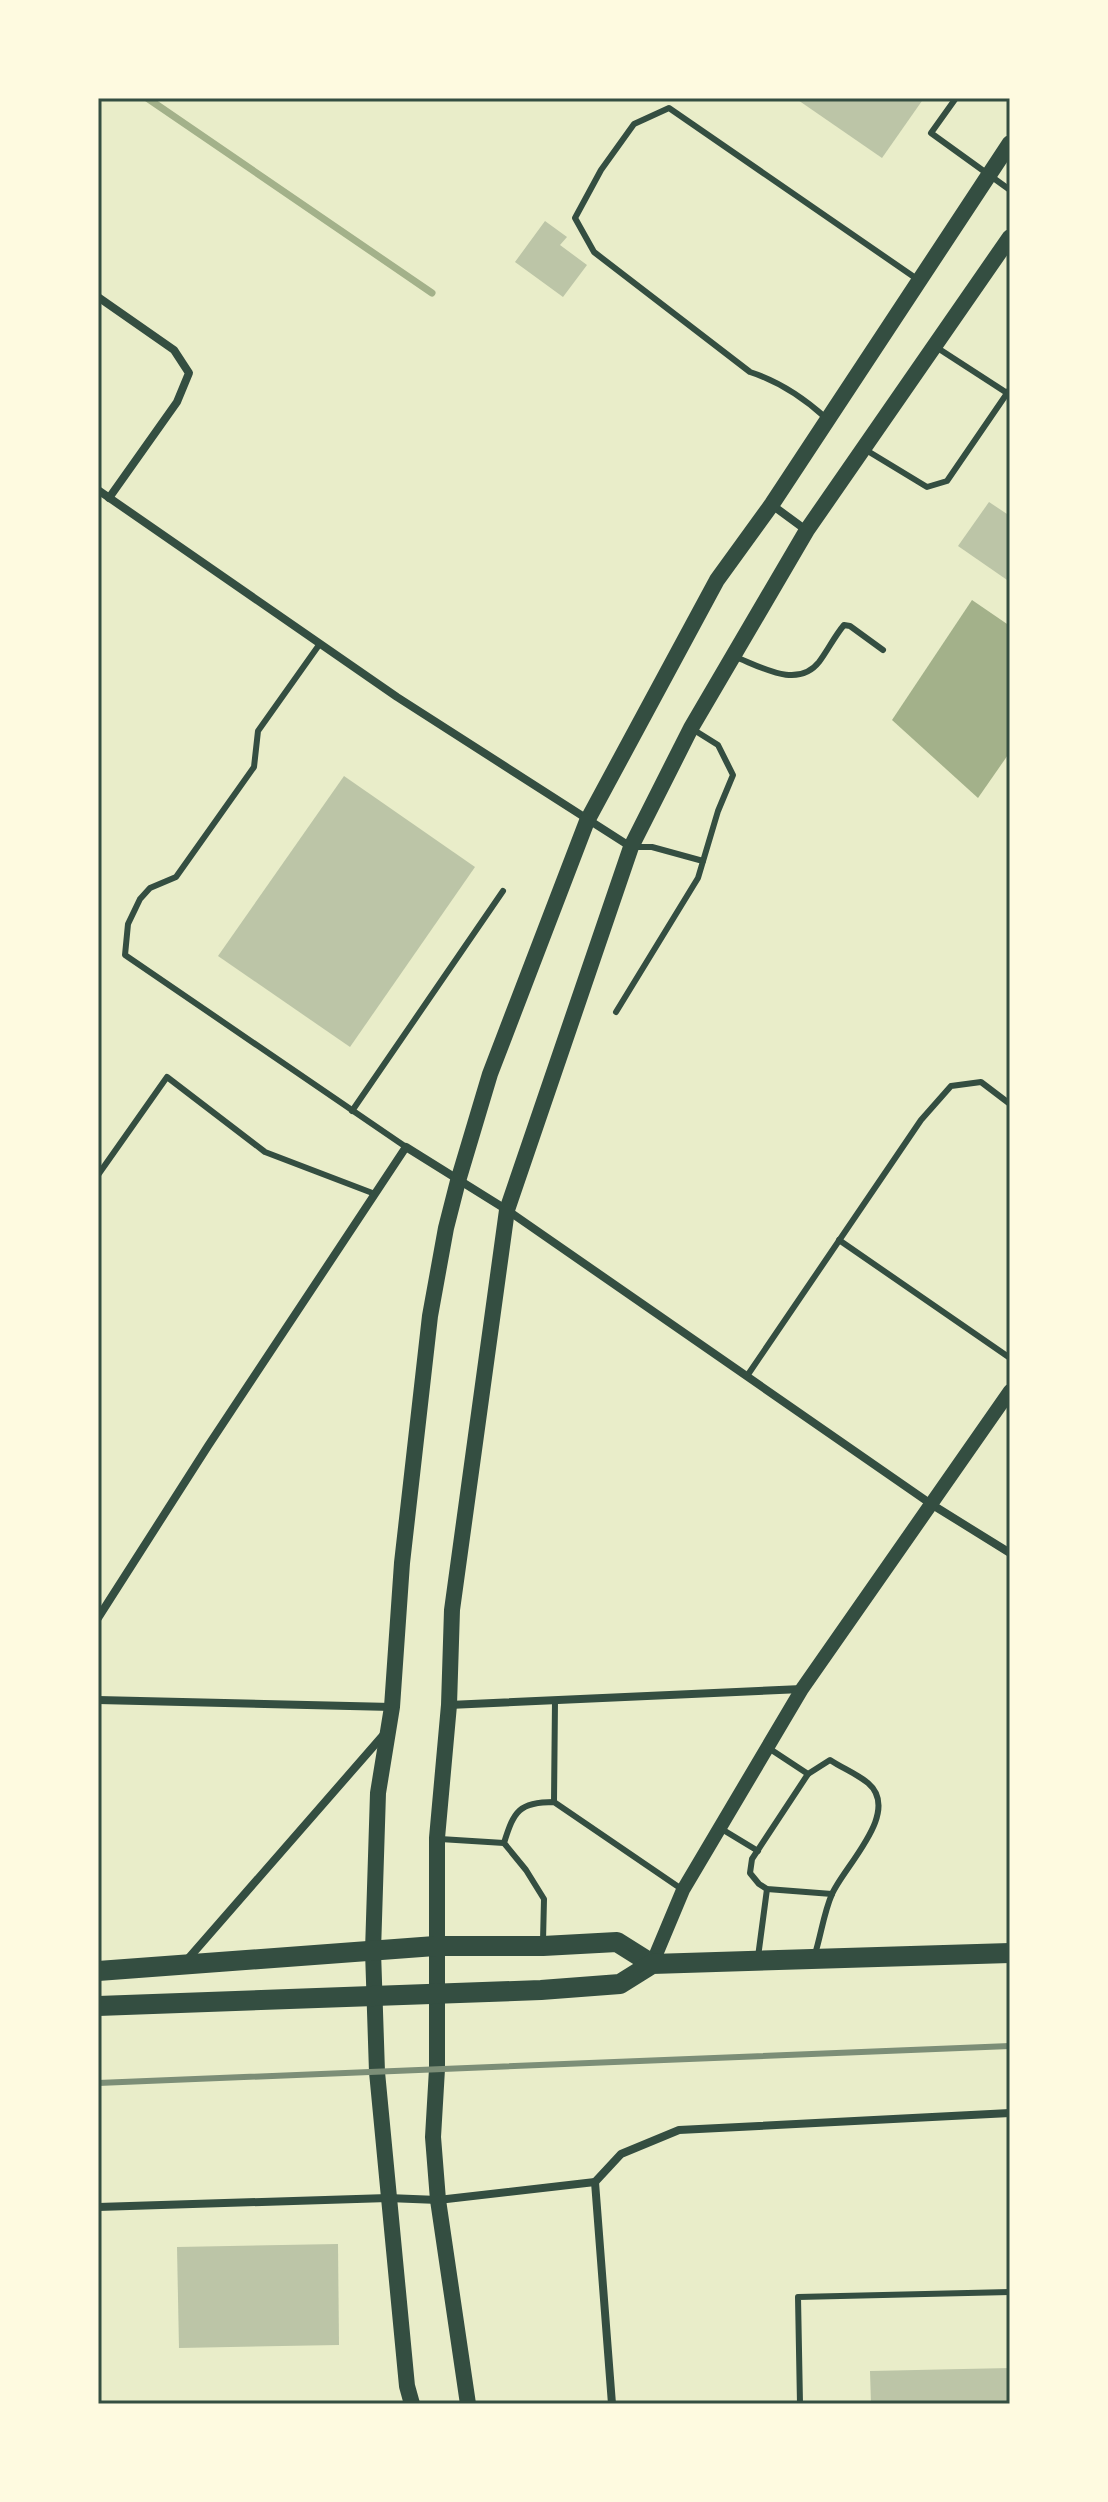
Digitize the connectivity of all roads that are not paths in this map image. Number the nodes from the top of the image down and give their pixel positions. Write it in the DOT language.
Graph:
graph roads {
  1 [pos="956,98"];
  2 [pos="1010,143"];
  3 [pos="989,174"];
  4 [pos="1010,190"];
  5 [pos="1010,238"];
  6 [pos="920,281"];
  7 [pos="98,297"];
  8 [pos="935,346"];
  9 [pos="1008,391"];
  10 [pos="826,418"];
  11 [pos="864,448"];
  12 [pos="98,490"];
  13 [pos="109,498"];
  14 [pos="772,504"];
  15 [pos="807,530"];
  16 [pos="319,645"];
  17 [pos="883,650"];
  18 [pos="733,656"];
  19 [pos="691,728"];
  20 [pos="587,821"];
  21 [pos="631,847"];
  22 [pos="703,861"];
  23 [pos="503,891"];
  24 [pos="616,1012"];
  25 [pos="1010,1104"];
  26 [pos="352,1111"];
  27 [pos="406,1147"];
  28 [pos="98,1175"];
  29 [pos="458,1181"];
  30 [pos="375,1194"];
  31 [pos="507,1210"];
  32 [pos="839,1240"];
  33 [pos="1010,1358"];
  34 [pos="747,1376"];
  35 [pos="1010,1391"];
  36 [pos="931,1504"];
  37 [pos="1010,1553"];
  38 [pos="98,1618"];
  39 [pos="802,1689"];
  40 [pos="98,1700"];
  41 [pos="555,1701"];
  42 [pos="449,1705"];
  43 [pos="392,1707"];
  44 [pos="389,1728"];
  45 [pos="767,1747"];
  46 [pos="808,1774"];
  47 [pos="554,1802"];
  48 [pos="719,1828"];
  49 [pos="437,1838"];
  50 [pos="504,1843"];
  51 [pos="758,1851"];
  52 [pos="767,1889"];
  53 [pos="683,1890"];
  54 [pos="832,1894"];
  55 [pos="435,1946"];
  56 [pos="543,1946"];
  57 [pos="373,1951"];
  58 [pos="1010,1953"];
  59 [pos="814,1959"];
  60 [pos="757,1961"];
  61 [pos="183,1964"];
  62 [pos="652,1964"];
  63 [pos="98,1971"];
  64 [pos="436,1995"];
  65 [pos="376,1996"];
  66 [pos="98,2006"];
  67 [pos="1010,2113"];
  68 [pos="595,2182"];
  69 [pos="388,2198"];
  70 [pos="438,2200"];
  71 [pos="98,2207"];
  72 [pos="1010,2292"];
  73 [pos="412,2404"];
  74 [pos="468,2404"];
  75 [pos="612,2404"];
  76 [pos="800,2404"];
  1 -- 3 [label="lane"];
  2 -- 3 [label="main road"];
  3 -- 4 [label="lane"];
  3 -- 6 [label="main road"];
  5 -- 8 [label="main road"];
  6 -- 10 [label="main road"];
  6 -- 10 [label="lane"];
  7 -- 13 [label="street"];
  8 -- 9 [label="lane"];
  8 -- 11 [label="main road"];
  9 -- 11 [label="lane"];
  10 -- 14 [label="main road"];
  11 -- 15 [label="main road"];
  12 -- 13 [label="street"];
  13 -- 16 [label="street"];
  14 -- 15 [label="street"];
  14 -- 20 [label="main road"];
  15 -- 18 [label="main road"];
  16 -- 20 [label="street"];
  16 -- 26 [label="lane"];
  17 -- 18 [label="lane"];
  18 -- 19 [label="main road"];
  19 -- 21 [label="main road"];
  19 -- 22 [label="lane"];
  20 -- 21 [label="street"];
  20 -- 29 [label="main road"];
  21 -- 22 [label="lane"];
  21 -- 31 [label="main road"];
  22 -- 24 [label="lane"];
  23 -- 26 [label="lane"];
  25 -- 32 [label="lane"];
  26 -- 27 [label="lane"];
  27 -- 29 [label="street"];
  27 -- 30 [label="street"];
  28 -- 30 [label="lane"];
  29 -- 31 [label="street"];
  29 -- 43 [label="main road"];
  30 -- 38 [label="street"];
  31 -- 34 [label="street"];
  31 -- 42 [label="main road"];
  32 -- 33 [label="lane"];
  32 -- 34 [label="lane"];
  34 -- 36 [label="street"];
  35 -- 36 [label="street"];
  36 -- 37 [label="street"];
  36 -- 39 [label="street"];
  39 -- 41 [label="street"];
  39 -- 45 [label="street"];
  40 -- 43 [label="street"];
  41 -- 42 [label="street"];
  41 -- 47 [label="lane"];
  42 -- 49 [label="main road"];
  43 -- 44 [label="main road"];
  44 -- 57 [label="main road"];
  44 -- 61 [label="street"];
  45 -- 46 [label="lane"];
  45 -- 48 [label="street"];
  46 -- 51 [label="lane"];
  46 -- 54 [label="lane"];
  47 -- 50 [label="lane"];
  47 -- 53 [label="lane"];
  48 -- 51 [label="lane"];
  48 -- 53 [label="street"];
  49 -- 50 [label="lane"];
  49 -- 55 [label="main road"];
  50 -- 56 [label="lane"];
  51 -- 52 [label="lane"];
  52 -- 54 [label="lane"];
  52 -- 60 [label="lane"];
  53 -- 62 [label="street"];
  54 -- 59 [label="lane"];
  55 -- 56 [label="main road"];
  55 -- 57 [label="main road"];
  55 -- 64 [label="main road"];
  56 -- 62 [label="main road"];
  57 -- 61 [label="main road"];
  57 -- 65 [label="main road"];
  58 -- 59 [label="main road"];
  59 -- 60 [label="main road"];
  60 -- 62 [label="main road"];
  61 -- 63 [label="main road"];
  62 -- 64 [label="main road"];
  64 -- 65 [label="main road"];
  64 -- 70 [label="main road"];
  65 -- 66 [label="main road"];
  65 -- 69 [label="main road"];
  67 -- 68 [label="street"];
  68 -- 70 [label="street"];
  68 -- 75 [label="street"];
  69 -- 70 [label="street"];
  69 -- 71 [label="street"];
  69 -- 73 [label="main road"];
  70 -- 74 [label="main road"];
  72 -- 76 [label="lane"];
}
